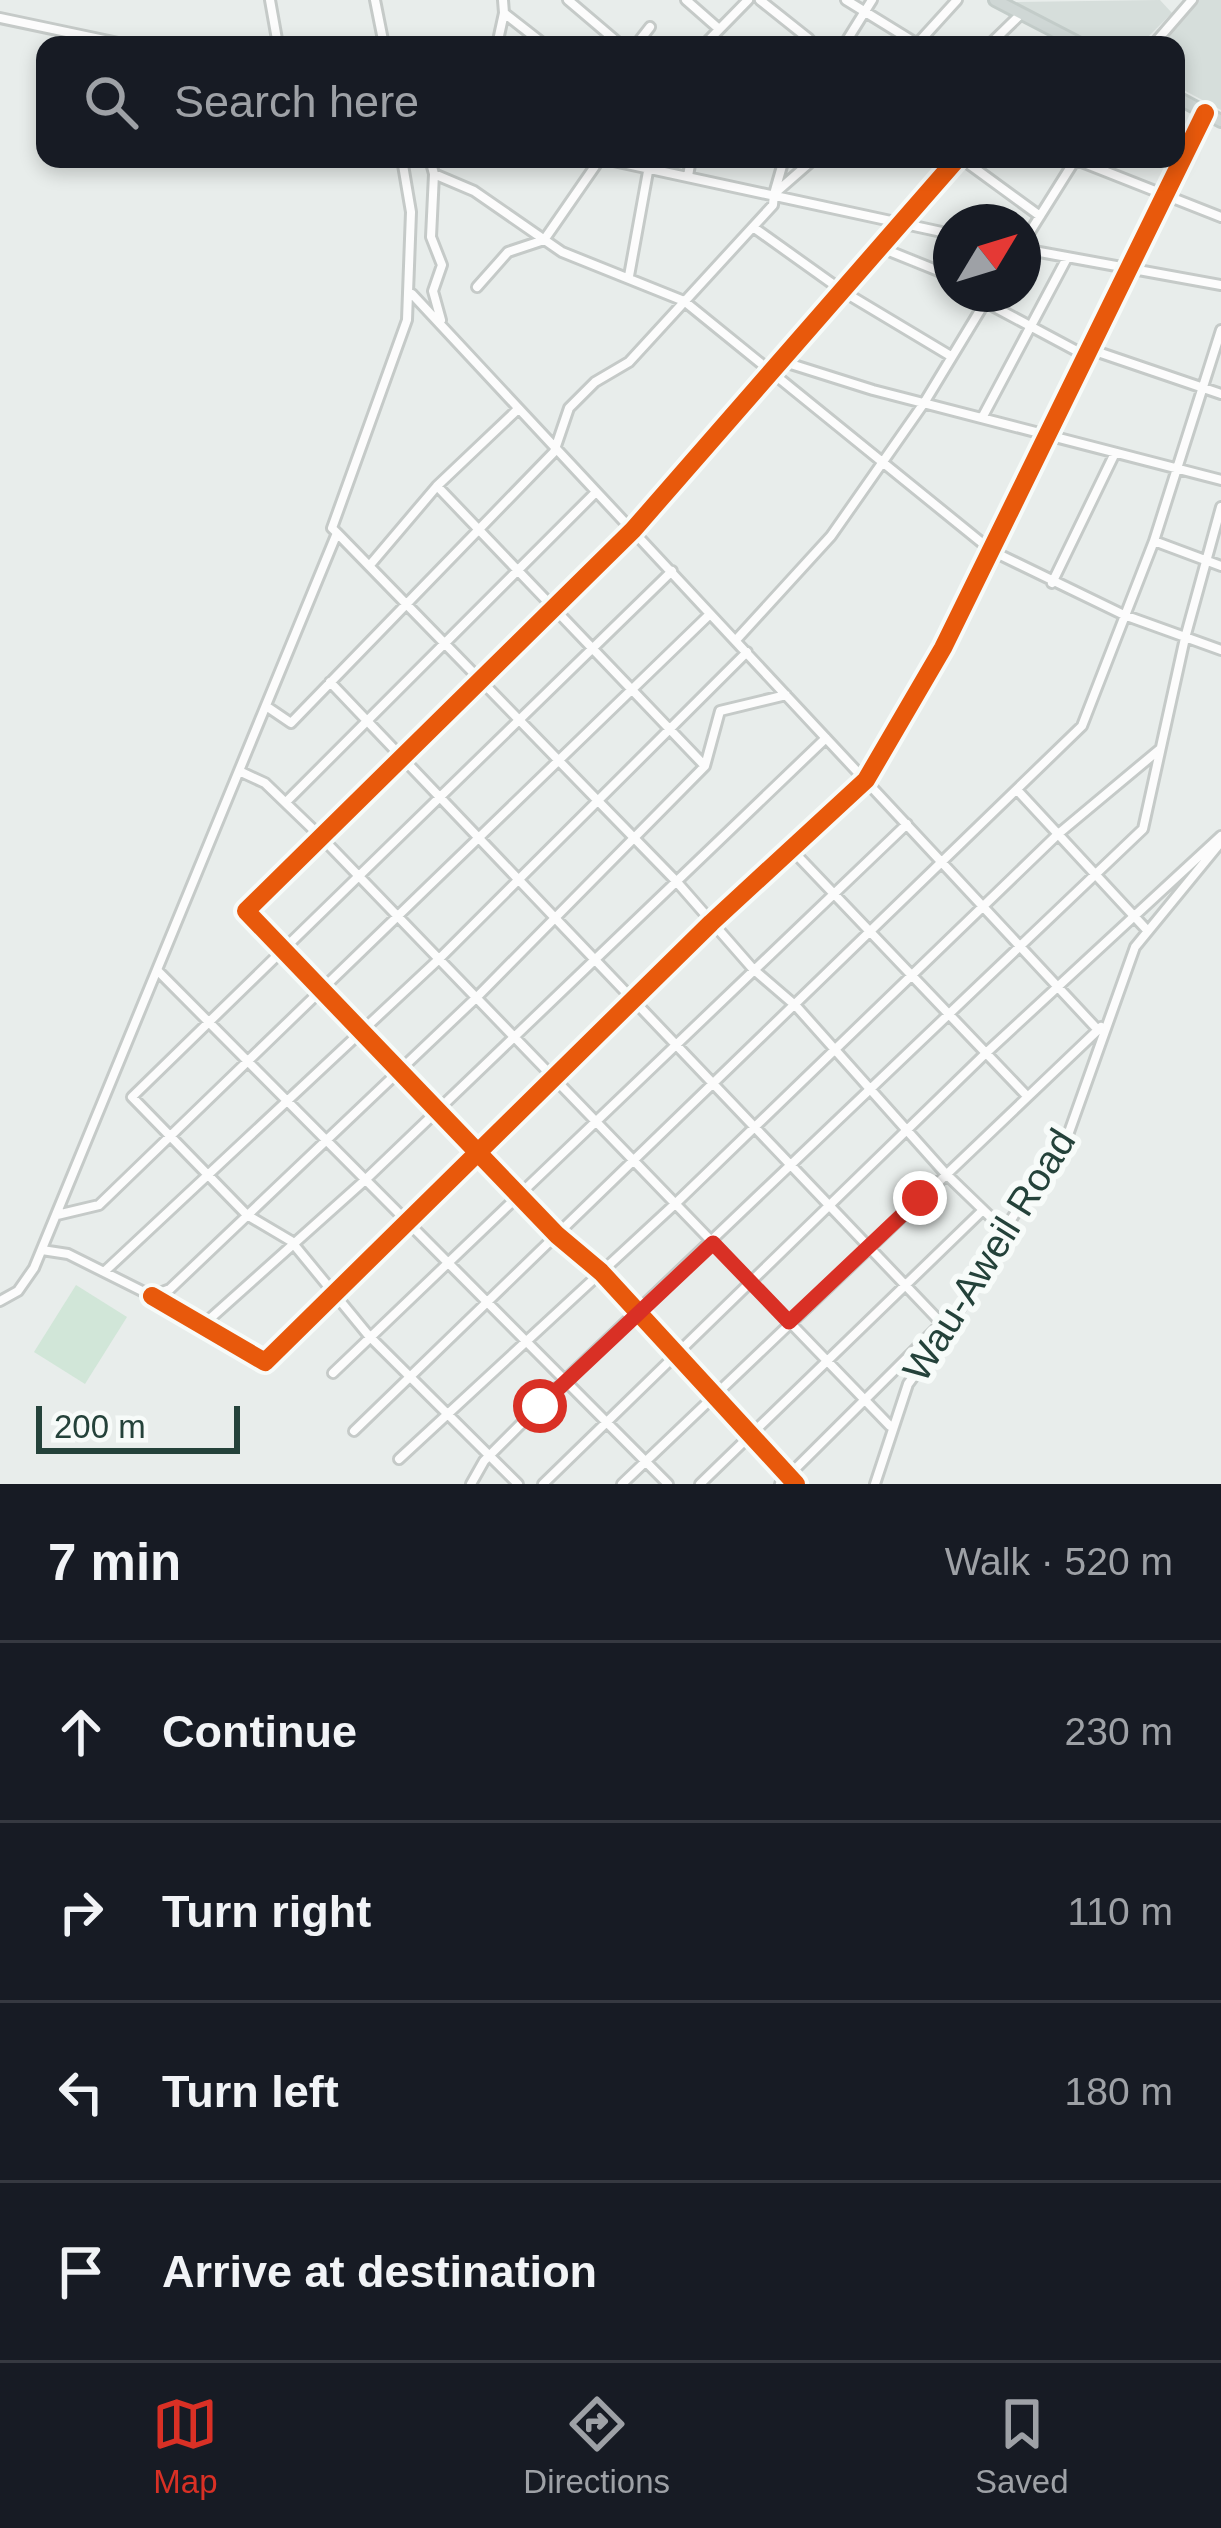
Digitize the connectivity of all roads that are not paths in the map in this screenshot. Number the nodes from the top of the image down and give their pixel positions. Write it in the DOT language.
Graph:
graph roads {
  1 [pos="270,0"];
  2 [pos="375,0"];
  3 [pos="502,0"];
  4 [pos="568,0"];
  5 [pos="686,0"];
  6 [pos="748,0"];
  7 [pos="760,0"];
  8 [pos="846,0"];
  9 [pos="872,0"];
  10 [pos="957,0"];
  11 [pos="995,0"];
  12 [pos="1192,0"];
  13 [pos="865,12"];
  14 [pos="504,13"];
  15 [pos="1022,14"];
  16 [pos="0,18"];
  17 [pos="650,27"];
  18 [pos="719,29"];
  19 [pos="85,36"];
  20 [pos="276,36"];
  21 [pos="382,36"];
  22 [pos="499,36"];
  23 [pos="533,36"];
  24 [pos="610,36"];
  25 [pos="643,36"];
  26 [pos="712,36"];
  27 [pos="805,36"];
  28 [pos="850,36"];
  29 [pos="903,36"];
  30 [pos="925,36"];
  31 [pos="999,36"];
  32 [pos="1057,36"];
  33 [pos="1161,36"];
  34 [pos="1185,102"];
  35 [pos="1205,113"];
  36 [pos="1221,121"];
  37 [pos="1185,153"];
  38 [pos="404,168"];
  39 [pos="432,168"];
  40 [pos="596,168"];
  41 [pos="649,168"];
  42 [pos="657,168"];
  43 [pos="689,168"];
  44 [pos="781,168"];
  45 [pos="804,168"];
  46 [pos="952,168"];
  47 [pos="973,168"];
  48 [pos="1069,168"];
  49 [pos="1097,168"];
  50 [pos="1178,168"];
  51 [pos="434,174"];
  52 [pos="688,176"];
  53 [pos="774,194"];
  54 [pos="1164,196"];
  55 [pos="1023,204"];
  56 [pos="1041,214"];
  57 [pos="1221,217"];
  58 [pos="904,225"];
  59 [pos="753,227"];
  60 [pos="933,231"];
  61 [pos="544,240"];
  62 [pos="884,249"];
  63 [pos="1041,251"];
  64 [pos="1067,258"];
  65 [pos="1131,267"];
  66 [pos="933,269"];
  67 [pos="629,276"];
  68 [pos="1221,285"];
  69 [pos="477,287"];
  70 [pos="844,292"];
  71 [pos="411,294"];
  72 [pos="684,301"];
  73 [pos="978,312"];
  74 [pos="1008,312"];
  75 [pos="442,321"];
  76 [pos="1030,327"];
  77 [pos="1221,330"];
  78 [pos="1090,354"];
  79 [pos="949,355"];
  80 [pos="775,364"];
  81 [pos="1201,388"];
  82 [pos="1221,394"];
  83 [pos="924,403"];
  84 [pos="517,410"];
  85 [pos="982,418"];
  86 [pos="1049,438"];
  87 [pos="554,452"];
  88 [pos="1115,453"];
  89 [pos="881,461"];
  90 [pos="1175,469"];
  91 [pos="1221,480"];
  92 [pos="437,486"];
  93 [pos="596,493"];
  94 [pos="1221,507"];
  95 [pos="480,528"];
  96 [pos="633,530"];
  97 [pos="337,533"];
  98 [pos="1154,541"];
  99 [pos="992,551"];
  100 [pos="1206,563"];
  101 [pos="369,566"];
  102 [pos="1221,566"];
  103 [pos="520,568"];
  104 [pos="672,571"];
  105 [pos="1052,583"];
  106 [pos="406,603"];
  107 [pos="558,608"];
  108 [pos="710,614"];
  109 [pos="1124,615"];
  110 [pos="1185,638"];
  111 [pos="736,640"];
  112 [pos="444,644"];
  113 [pos="596,649"];
  114 [pos="1221,650"];
  115 [pos="747,652"];
  116 [pos="330,682"];
  117 [pos="481,682"];
  118 [pos="634,690"];
  119 [pos="786,695"];
  120 [pos="266,706"];
  121 [pos="368,718"];
  122 [pos="520,722"];
  123 [pos="670,729"];
  124 [pos="826,738"];
  125 [pos="1161,748"];
  126 [pos="406,757"];
  127 [pos="557,761"];
  128 [pos="705,766"];
  129 [pos="239,771"];
  130 [pos="866,780"];
  131 [pos="1019,792"];
  132 [pos="444,797"];
  133 [pos="286,802"];
  134 [pos="597,802"];
  135 [pos="908,824"];
  136 [pos="1057,835"];
  137 [pos="482,837"];
  138 [pos="322,838"];
  139 [pos="633,838"];
  140 [pos="1221,839"];
  141 [pos="792,850"];
  142 [pos="945,864"];
  143 [pos="1095,876"];
  144 [pos="361,877"];
  145 [pos="520,877"];
  146 [pos="676,881"];
  147 [pos="832,894"];
  148 [pos="984,905"];
  149 [pos="398,916"];
  150 [pos="557,917"];
  151 [pos="1132,917"];
  152 [pos="711,923"];
  153 [pos="1146,929"];
  154 [pos="869,930"];
  155 [pos="1024,946"];
  156 [pos="284,950"];
  157 [pos="439,958"];
  158 [pos="597,959"];
  159 [pos="753,969"];
  160 [pos="157,970"];
  161 [pos="911,974"];
  162 [pos="1061,986"];
  163 [pos="323,992"];
  164 [pos="477,997"];
  165 [pos="636,998"];
  166 [pos="796,1006"];
  167 [pos="951,1016"];
  168 [pos="206,1022"];
  169 [pos="1100,1028"];
  170 [pos="361,1031"];
  171 [pos="515,1037"];
  172 [pos="676,1042"];
  173 [pos="836,1049"];
  174 [pos="986,1053"];
  175 [pos="247,1064"];
  176 [pos="398,1071"];
  177 [pos="554,1078"];
  178 [pos="715,1082"];
  179 [pos="875,1090"];
  180 [pos="1027,1096"];
  181 [pos="286,1102"];
  182 [pos="437,1111"];
  183 [pos="594,1120"];
  184 [pos="756,1126"];
  185 [pos="909,1131"];
  186 [pos="169,1136"];
  187 [pos="325,1141"];
  188 [pos="478,1153"];
  189 [pos="634,1161"];
  190 [pos="793,1166"];
  191 [pos="945,1173"];
  192 [pos="207,1175"];
  193 [pos="364,1181"];
  194 [pos="518,1194"];
  195 [pos="675,1204"];
  196 [pos="832,1207"];
  197 [pos="983,1210"];
  198 [pos="57,1215"];
  199 [pos="247,1215"];
  200 [pos="407,1224"];
  201 [pos="1004,1230"];
  202 [pos="557,1235"];
  203 [pos="291,1241"];
  204 [pos="713,1243"];
  205 [pos="870,1247"];
  206 [pos="42,1250"];
  207 [pos="448,1264"];
  208 [pos="104,1272"];
  209 [pos="601,1272"];
  210 [pos="752,1282"];
  211 [pos="906,1286"];
  212 [pos="334,1291"];
  213 [pos="152,1296"];
  214 [pos="0,1301"];
  215 [pos="486,1302"];
  216 [pos="635,1313"];
  217 [pos="789,1322"];
  218 [pos="203,1325"];
  219 [pos="946,1327"];
  220 [pos="369,1336"];
  221 [pos="527,1342"];
  222 [pos="674,1357"];
  223 [pos="828,1361"];
  224 [pos="333,1373"];
  225 [pos="408,1375"];
  226 [pos="565,1380"];
  227 [pos="711,1397"];
  228 [pos="866,1401"];
  229 [pos="448,1414"];
  230 [pos="606,1421"];
  231 [pos="890,1426"];
  232 [pos="354,1431"];
  233 [pos="750,1436"];
  234 [pos="489,1455"];
  235 [pos="399,1459"];
  236 [pos="646,1461"];
  237 [pos="788,1481"];
  238 [pos="471,1484"];
  239 [pos="518,1484"];
  240 [pos="543,1484"];
  241 [pos="622,1484"];
  242 [pos="668,1484"];
  243 [pos="700,1484"];
  244 [pos="875,1484"];
  1 -- 20 [label="street"];
  2 -- 21 [label="street"];
  3 -- 14 [label="street"];
  4 -- 24 [label="street"];
  5 -- 18 [label="street"];
  6 -- 18 [label="street"];
  7 -- 27 [label="street"];
  8 -- 13 [label="street"];
  9 -- 13 [label="street"];
  10 -- 30 [label="street"];
  11 -- 15 [label="main road"];
  12 -- 33 [label="street"];
  13 -- 28 [label="street"];
  13 -- 29 [label="street"];
  14 -- 22 [label="street"];
  14 -- 23 [label="street"];
  15 -- 31 [label="street"];
  15 -- 32 [label="main road"];
  16 -- 19 [label="street"];
  17 -- 25 [label="street"];
  18 -- 26 [label="street"];
  34 -- 35 [label="main road"];
  35 -- 36 [label="main road"];
  35 -- 37 [label="street"];
  38 -- 71 [label="street"];
  39 -- 51 [label="street"];
  40 -- 61 [label="street"];
  41 -- 67 [label="street"];
  42 -- 52 [label="street"];
  43 -- 52 [label="street"];
  44 -- 53 [label="street"];
  45 -- 53 [label="street"];
  46 -- 58 [label="street"];
  47 -- 55 [label="street"];
  48 -- 56 [label="street"];
  49 -- 54 [label="street"];
  50 -- 54 [label="street"];
  51 -- 61 [label="street"];
  51 -- 75 [label="street"];
  52 -- 53 [label="street"];
  53 -- 58 [label="street"];
  53 -- 59 [label="street"];
  54 -- 57 [label="street"];
  54 -- 65 [label="street"];
  58 -- 60 [label="street"];
  58 -- 62 [label="street"];
  59 -- 70 [label="street"];
  59 -- 72 [label="street"];
  61 -- 67 [label="street"];
  61 -- 69 [label="street"];
  62 -- 66 [label="street"];
  62 -- 70 [label="street"];
  63 -- 64 [label="street"];
  64 -- 65 [label="street"];
  64 -- 76 [label="street"];
  65 -- 68 [label="street"];
  65 -- 78 [label="street"];
  67 -- 72 [label="street"];
  70 -- 79 [label="street"];
  70 -- 80 [label="street"];
  71 -- 75 [label="street"];
  71 -- 97 [label="street"];
  72 -- 80 [label="street"];
  72 -- 87 [label="street"];
  73 -- 79 [label="street"];
  74 -- 76 [label="street"];
  75 -- 84 [label="street"];
  76 -- 78 [label="street"];
  76 -- 85 [label="street"];
  77 -- 81 [label="street"];
  78 -- 81 [label="street"];
  78 -- 86 [label="street"];
  79 -- 83 [label="street"];
  80 -- 83 [label="street"];
  80 -- 89 [label="street"];
  80 -- 96 [label="street"];
  81 -- 82 [label="street"];
  81 -- 90 [label="street"];
  83 -- 85 [label="street"];
  83 -- 89 [label="street"];
  84 -- 87 [label="street"];
  84 -- 92 [label="street"];
  85 -- 86 [label="street"];
  86 -- 88 [label="street"];
  86 -- 99 [label="street"];
  87 -- 93 [label="street"];
  87 -- 95 [label="street"];
  88 -- 90 [label="street"];
  88 -- 105 [label="street"];
  89 -- 99 [label="street"];
  89 -- 111 [label="street"];
  90 -- 91 [label="street"];
  90 -- 98 [label="street"];
  92 -- 95 [label="street"];
  92 -- 101 [label="street"];
  93 -- 96 [label="street"];
  93 -- 103 [label="street"];
  94 -- 100 [label="street"];
  95 -- 103 [label="street"];
  95 -- 106 [label="street"];
  96 -- 104 [label="street"];
  96 -- 107 [label="street"];
  97 -- 101 [label="street"];
  97 -- 120 [label="street"];
  98 -- 100 [label="street"];
  98 -- 109 [label="street"];
  99 -- 105 [label="street"];
  99 -- 130 [label="street"];
  100 -- 102 [label="street"];
  100 -- 110 [label="street"];
  101 -- 106 [label="street"];
  103 -- 107 [label="street"];
  103 -- 112 [label="street"];
  104 -- 108 [label="street"];
  104 -- 113 [label="street"];
  105 -- 109 [label="street"];
  106 -- 112 [label="street"];
  106 -- 116 [label="street"];
  107 -- 113 [label="street"];
  107 -- 117 [label="street"];
  108 -- 111 [label="street"];
  108 -- 118 [label="street"];
  109 -- 110 [label="street"];
  109 -- 131 [label="street"];
  110 -- 114 [label="street"];
  110 -- 125 [label="street"];
  111 -- 115 [label="street"];
  112 -- 117 [label="street"];
  112 -- 121 [label="street"];
  113 -- 118 [label="street"];
  113 -- 122 [label="street"];
  115 -- 119 [label="street"];
  115 -- 123 [label="street"];
  116 -- 120 [label="street"];
  116 -- 121 [label="street"];
  117 -- 122 [label="street"];
  117 -- 126 [label="street"];
  118 -- 123 [label="street"];
  118 -- 127 [label="street"];
  119 -- 124 [label="street"];
  119 -- 128 [label="street"];
  120 -- 129 [label="street"];
  121 -- 126 [label="street"];
  121 -- 133 [label="street"];
  122 -- 127 [label="street"];
  122 -- 132 [label="street"];
  123 -- 128 [label="street"];
  123 -- 134 [label="street"];
  124 -- 130 [label="street"];
  124 -- 146 [label="street"];
  125 -- 136 [label="street"];
  125 -- 143 [label="street"];
  126 -- 132 [label="street"];
  126 -- 138 [label="street"];
  127 -- 134 [label="street"];
  127 -- 137 [label="street"];
  128 -- 139 [label="street"];
  129 -- 133 [label="street"];
  129 -- 160 [label="street"];
  130 -- 135 [label="street"];
  130 -- 141 [label="street"];
  131 -- 136 [label="street"];
  131 -- 142 [label="street"];
  132 -- 137 [label="street"];
  132 -- 144 [label="street"];
  133 -- 138 [label="street"];
  134 -- 139 [label="street"];
  134 -- 145 [label="street"];
  135 -- 142 [label="street"];
  135 -- 147 [label="street"];
  136 -- 143 [label="street"];
  136 -- 148 [label="street"];
  137 -- 145 [label="street"];
  137 -- 149 [label="street"];
  138 -- 144 [label="street"];
  138 -- 156 [label="street"];
  139 -- 146 [label="street"];
  139 -- 150 [label="street"];
  140 -- 151 [label="street"];
  140 -- 153 [label="street, Wau-Aweil Road"];
  141 -- 147 [label="street"];
  141 -- 152 [label="street"];
  142 -- 148 [label="street"];
  142 -- 154 [label="street"];
  143 -- 151 [label="street"];
  143 -- 155 [label="street"];
  144 -- 149 [label="street"];
  144 -- 156 [label="street"];
  145 -- 150 [label="street"];
  145 -- 157 [label="street"];
  146 -- 152 [label="street"];
  146 -- 158 [label="street"];
  147 -- 154 [label="street"];
  147 -- 159 [label="street"];
  148 -- 155 [label="street"];
  148 -- 161 [label="street"];
  149 -- 157 [label="street"];
  149 -- 163 [label="street"];
  150 -- 158 [label="street"];
  150 -- 164 [label="street"];
  151 -- 153 [label="street"];
  151 -- 162 [label="street"];
  152 -- 159 [label="street"];
  152 -- 165 [label="street"];
  153 -- 169 [label="street, Wau-Aweil Road"];
  154 -- 161 [label="street"];
  154 -- 166 [label="street"];
  155 -- 162 [label="street"];
  155 -- 167 [label="street"];
  156 -- 163 [label="street"];
  156 -- 168 [label="street"];
  157 -- 164 [label="street"];
  157 -- 170 [label="street"];
  158 -- 165 [label="street"];
  158 -- 171 [label="street"];
  159 -- 166 [label="street"];
  159 -- 172 [label="street"];
  160 -- 168 [label="street"];
  160 -- 198 [label="street"];
  161 -- 167 [label="street"];
  161 -- 173 [label="street"];
  162 -- 169 [label="street"];
  162 -- 174 [label="street"];
  163 -- 170 [label="street"];
  163 -- 175 [label="street"];
  164 -- 171 [label="street"];
  164 -- 176 [label="street"];
  165 -- 172 [label="street"];
  165 -- 177 [label="street"];
  166 -- 173 [label="street"];
  166 -- 178 [label="street"];
  167 -- 174 [label="street"];
  167 -- 179 [label="street"];
  168 -- 175 [label="street"];
  168 -- 186 [label="street"];
  169 -- 180 [label="street"];
  169 -- 201 [label="street, Wau-Aweil Road"];
  170 -- 176 [label="street"];
  170 -- 181 [label="street"];
  171 -- 177 [label="street"];
  171 -- 182 [label="street"];
  172 -- 178 [label="street"];
  172 -- 183 [label="street"];
  173 -- 179 [label="street"];
  173 -- 184 [label="street"];
  174 -- 180 [label="street"];
  174 -- 185 [label="street"];
  175 -- 181 [label="street"];
  175 -- 186 [label="street"];
  176 -- 182 [label="street"];
  176 -- 187 [label="street"];
  177 -- 183 [label="street"];
  177 -- 188 [label="street"];
  178 -- 184 [label="street"];
  178 -- 189 [label="street"];
  179 -- 185 [label="street"];
  179 -- 190 [label="street"];
  180 -- 191 [label="street"];
  181 -- 187 [label="street"];
  181 -- 192 [label="street"];
  182 -- 188 [label="street"];
  182 -- 193 [label="street"];
  183 -- 189 [label="street"];
  183 -- 194 [label="street"];
  184 -- 190 [label="street"];
  184 -- 195 [label="street"];
  185 -- 191 [label="street"];
  185 -- 196 [label="street"];
  186 -- 192 [label="street"];
  186 -- 198 [label="street"];
  187 -- 193 [label="street"];
  187 -- 199 [label="street"];
  188 -- 194 [label="street"];
  188 -- 200 [label="street"];
  189 -- 195 [label="street"];
  189 -- 202 [label="street"];
  190 -- 196 [label="street"];
  190 -- 204 [label="street"];
  191 -- 197 [label="street"];
  191 -- 205 [label="street"];
  192 -- 199 [label="street"];
  192 -- 208 [label="street"];
  193 -- 200 [label="street"];
  193 -- 203 [label="street"];
  194 -- 202 [label="street"];
  194 -- 207 [label="street"];
  195 -- 204 [label="street"];
  195 -- 209 [label="street"];
  196 -- 205 [label="street"];
  196 -- 210 [label="street"];
  197 -- 201 [label="street"];
  197 -- 211 [label="street"];
  198 -- 206 [label="street"];
  199 -- 203 [label="street"];
  199 -- 213 [label="street"];
  200 -- 207 [label="street"];
  200 -- 212 [label="street"];
  201 -- 219 [label="street, Wau-Aweil Road"];
  202 -- 209 [label="street"];
  202 -- 215 [label="street"];
  203 -- 212 [label="street"];
  203 -- 218 [label="street"];
  204 -- 210 [label="street"];
  204 -- 216 [label="street"];
  205 -- 211 [label="street"];
  205 -- 217 [label="street"];
  206 -- 208 [label="street"];
  206 -- 214 [label="street"];
  207 -- 215 [label="street"];
  207 -- 220 [label="street"];
  208 -- 213 [label="street"];
  209 -- 216 [label="street"];
  209 -- 221 [label="street"];
  210 -- 217 [label="street"];
  210 -- 222 [label="street"];
  211 -- 219 [label="street"];
  211 -- 223 [label="street"];
  212 -- 218 [label="street"];
  212 -- 220 [label="street"];
  213 -- 218 [label="street"];
  215 -- 221 [label="street"];
  215 -- 225 [label="street"];
  216 -- 222 [label="street"];
  216 -- 226 [label="street"];
  217 -- 223 [label="street"];
  217 -- 227 [label="street"];
  219 -- 228 [label="street"];
  219 -- 231 [label="street, Wau-Aweil Road"];
  220 -- 224 [label="street"];
  220 -- 225 [label="street"];
  221 -- 226 [label="street"];
  221 -- 229 [label="street"];
  222 -- 227 [label="street"];
  222 -- 230 [label="street"];
  223 -- 228 [label="street"];
  223 -- 233 [label="street"];
  225 -- 229 [label="street"];
  225 -- 232 [label="street"];
  226 -- 230 [label="street"];
  226 -- 234 [label="street"];
  227 -- 233 [label="street"];
  227 -- 236 [label="street"];
  228 -- 231 [label="street"];
  228 -- 237 [label="street"];
  229 -- 234 [label="street"];
  229 -- 235 [label="street"];
  230 -- 236 [label="street"];
  230 -- 240 [label="street"];
  231 -- 244 [label="street, Wau-Aweil Road"];
  233 -- 237 [label="street"];
  233 -- 243 [label="street"];
  234 -- 238 [label="street"];
  234 -- 239 [label="street"];
  236 -- 241 [label="street"];
  236 -- 242 [label="street"];
}
